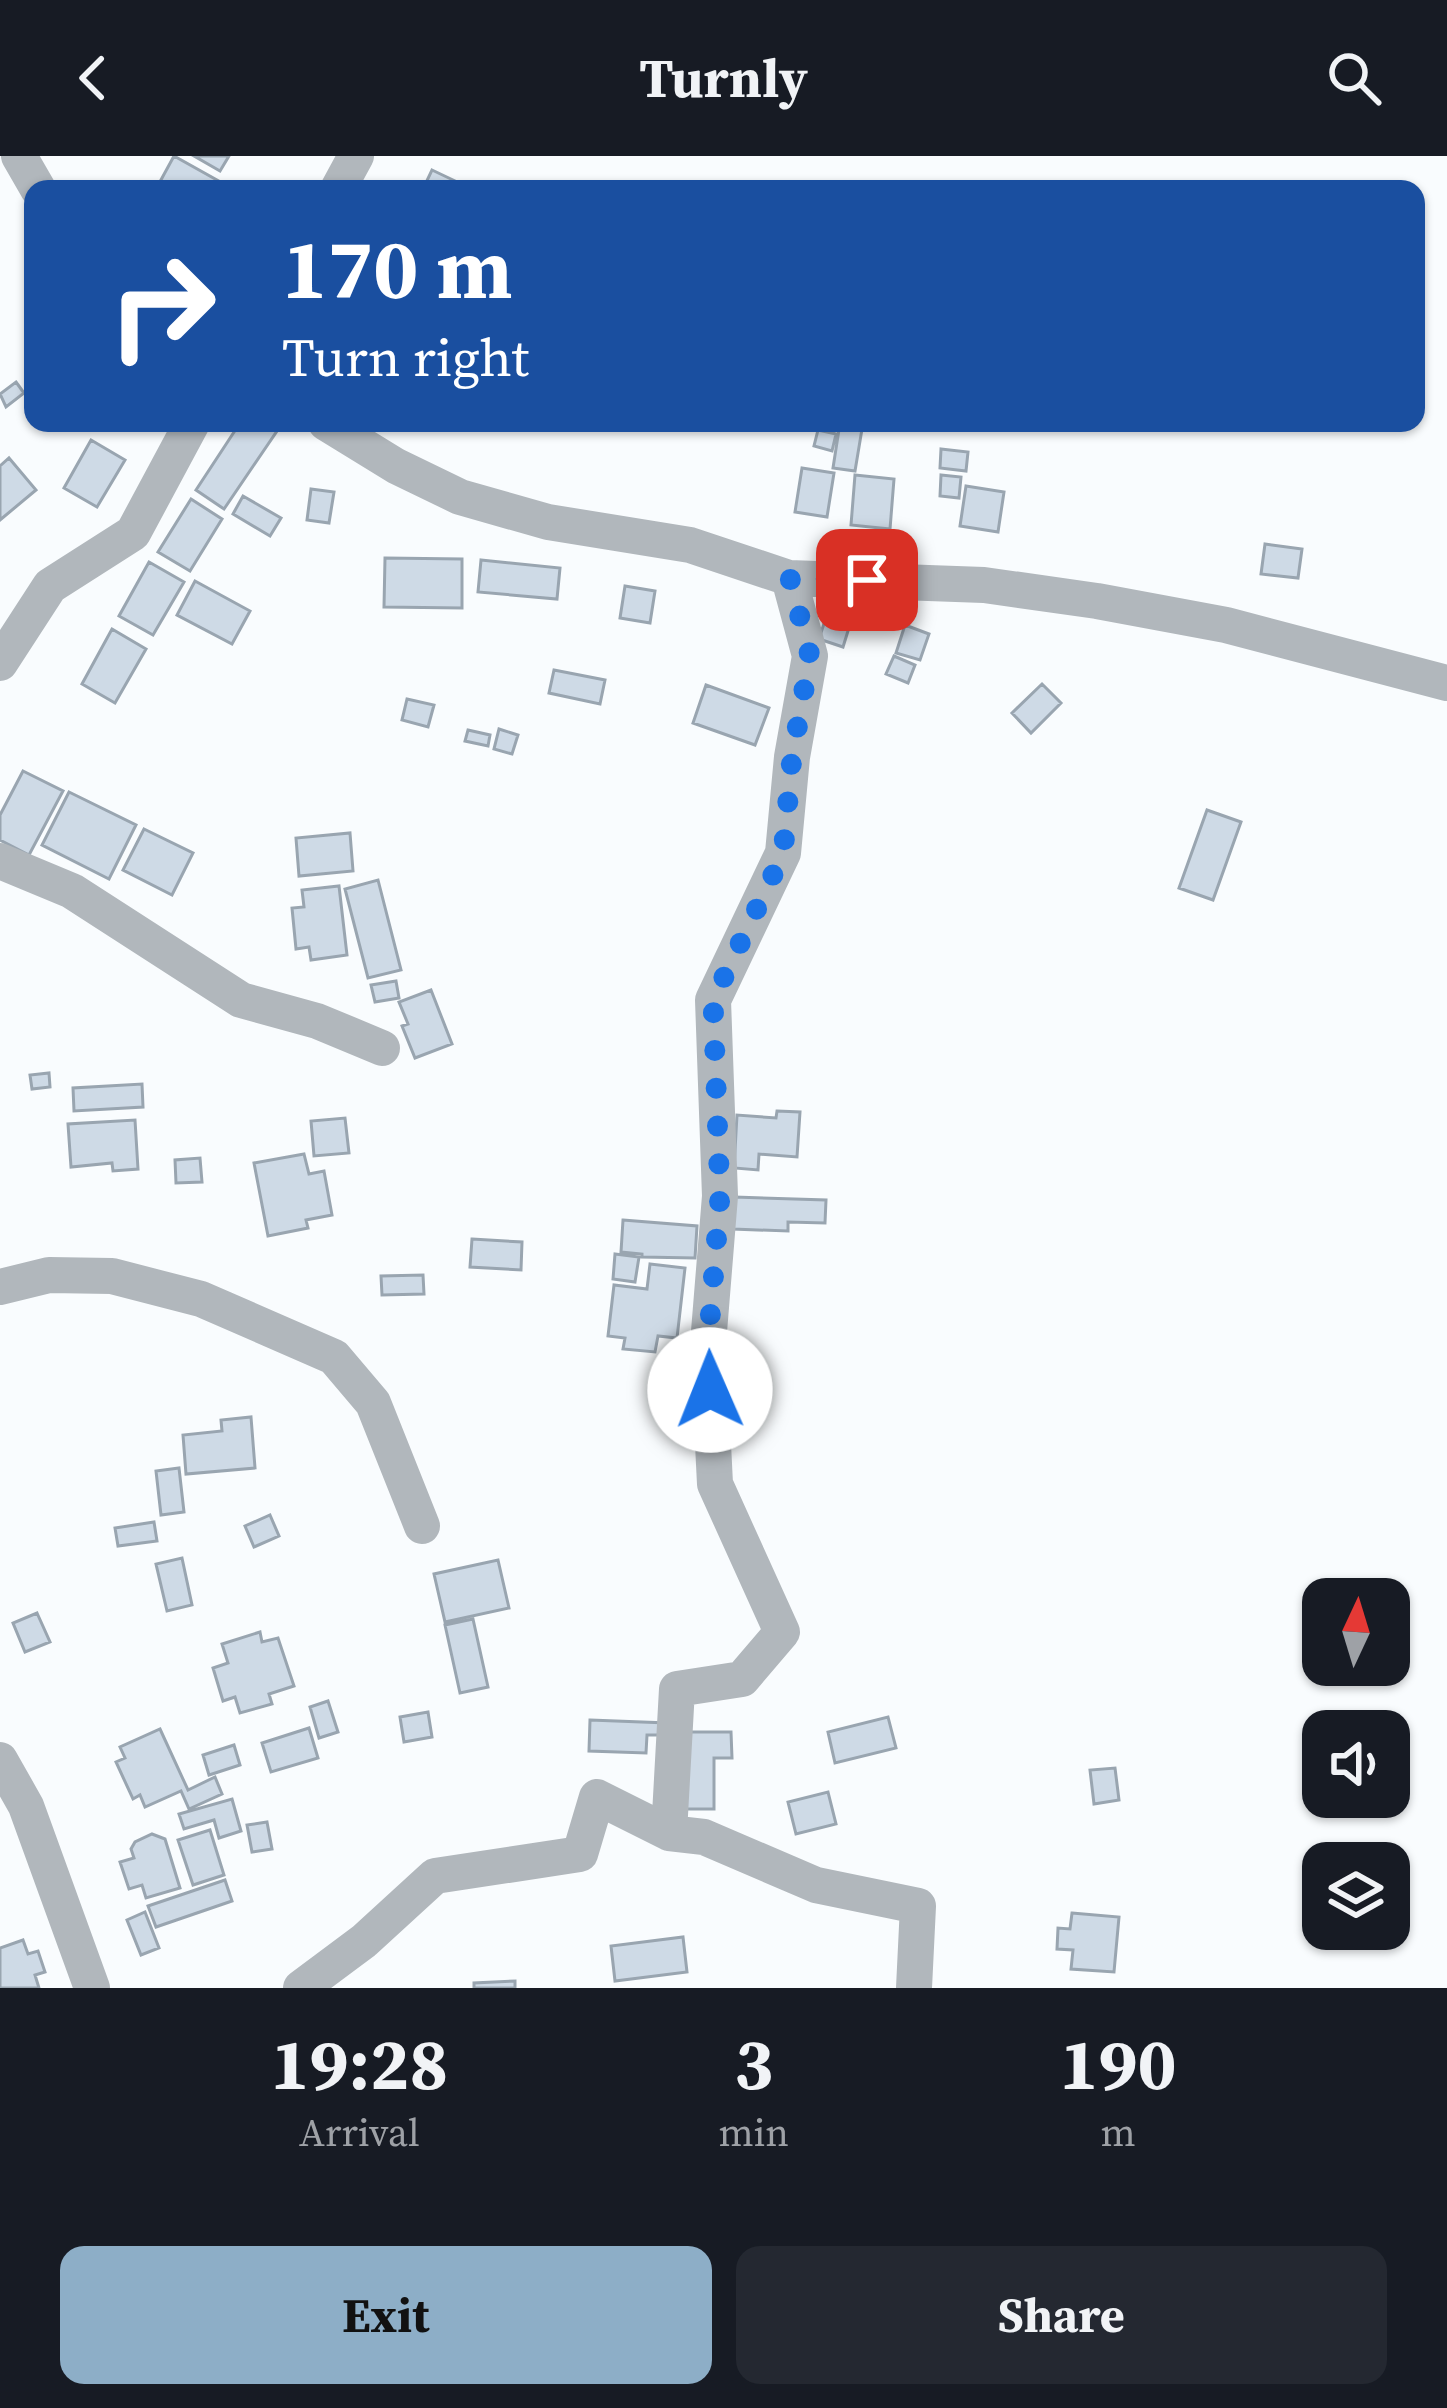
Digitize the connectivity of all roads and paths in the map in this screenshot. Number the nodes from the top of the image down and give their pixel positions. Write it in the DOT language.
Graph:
graph roads {
  1 [pos="187,432"];
  2 [pos="341,432"];
  3 [pos="790,578"];
  4 [pos="0,663"];
  5 [pos="1447,683"];
  6 [pos="0,861"];
  7 [pos="382,1048"];
  8 [pos="0,1287"];
  9 [pos="422,1526"];
  10 [pos="0,1760"];
  11 [pos="669,1833"];
  12 [pos="92,1988"];
  13 [pos="301,1988"];
  14 [pos="914,1988"];
  1 -- 4 [label="street"];
  2 -- 3 [label="street"];
  3 -- 5 [label="street"];
  3 -- 11 [label="street"];
  6 -- 7 [label="street"];
  8 -- 9 [label="street"];
  10 -- 12 [label="street"];
  11 -- 13 [label="street"];
  11 -- 14 [label="street"];
}
